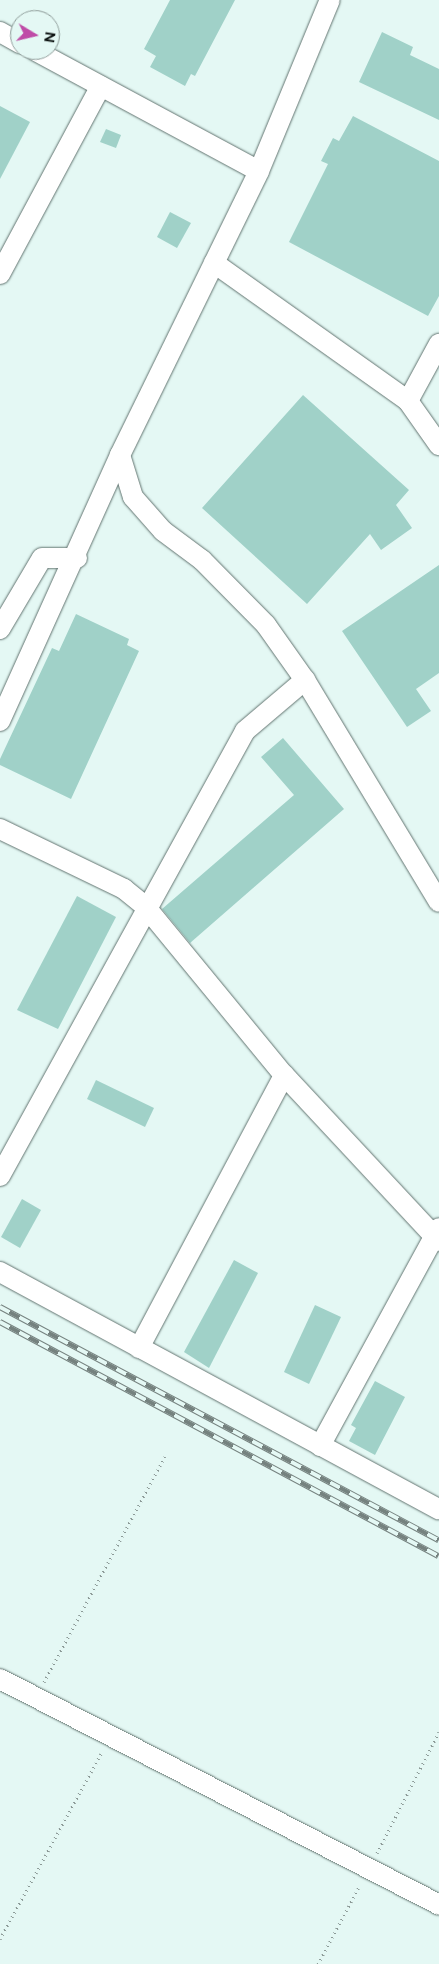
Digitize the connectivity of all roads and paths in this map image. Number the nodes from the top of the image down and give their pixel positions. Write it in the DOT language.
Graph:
graph roads {
  1 [pos="330,0"];
  2 [pos="53,60"];
  3 [pos="101,86"];
  4 [pos="259,171"];
  5 [pos="214,263"];
  6 [pos="0,274"];
  7 [pos="439,344"];
  8 [pos="408,401"];
  9 [pos="439,446"];
  10 [pos="120,455"];
  11 [pos="77,558"];
  12 [pos="0,629"];
  13 [pos="305,680"];
  14 [pos="0,721"];
  15 [pos="0,829"];
  16 [pos="439,902"];
  17 [pos="145,906"];
  18 [pos="284,1075"];
  19 [pos="0,1176"];
  20 [pos="438,1235"];
  21 [pos="0,1272"];
  22 [pos="139,1348"];
  23 [pos="320,1446"];
  24 [pos="166,1456"];
  25 [pos="439,1510"];
  26 [pos="0,1679"];
  27 [pos="36,1698"];
  28 [pos="439,1732"];
  29 [pos="110,1736"];
  30 [pos="369,1869"];
  31 [pos="439,1905"];
  32 [pos="0,1939"];
  33 [pos="318,1964"];
  1 -- 4 [label="street"];
  2 -- 3 [label="street"];
  3 -- 4 [label="street"];
  3 -- 6 [label="street"];
  4 -- 5 [label="street"];
  5 -- 8 [label="street"];
  5 -- 10 [label="street"];
  7 -- 8 [label="street"];
  8 -- 9 [label="street"];
  10 -- 11 [label="street"];
  10 -- 13 [label="street"];
  11 -- 12 [label="street"];
  11 -- 14 [label="street"];
  13 -- 16 [label="street"];
  13 -- 17 [label="street"];
  15 -- 17 [label="street"];
  17 -- 18 [label="street"];
  17 -- 19 [label="street"];
  18 -- 20 [label="street"];
  18 -- 22 [label="street"];
  20 -- 23 [label="street"];
  21 -- 22 [label="street"];
  22 -- 23 [label="street"];
  23 -- 25 [label="street"];
  24 -- 27 [label="path"];
  26 -- 27 [label="street"];
  27 -- 29 [label="street"];
  28 -- 30 [label="path"];
  29 -- 30 [label="street"];
  29 -- 32 [label="path"];
  30 -- 31 [label="street"];
  30 -- 33 [label="path"];
}
